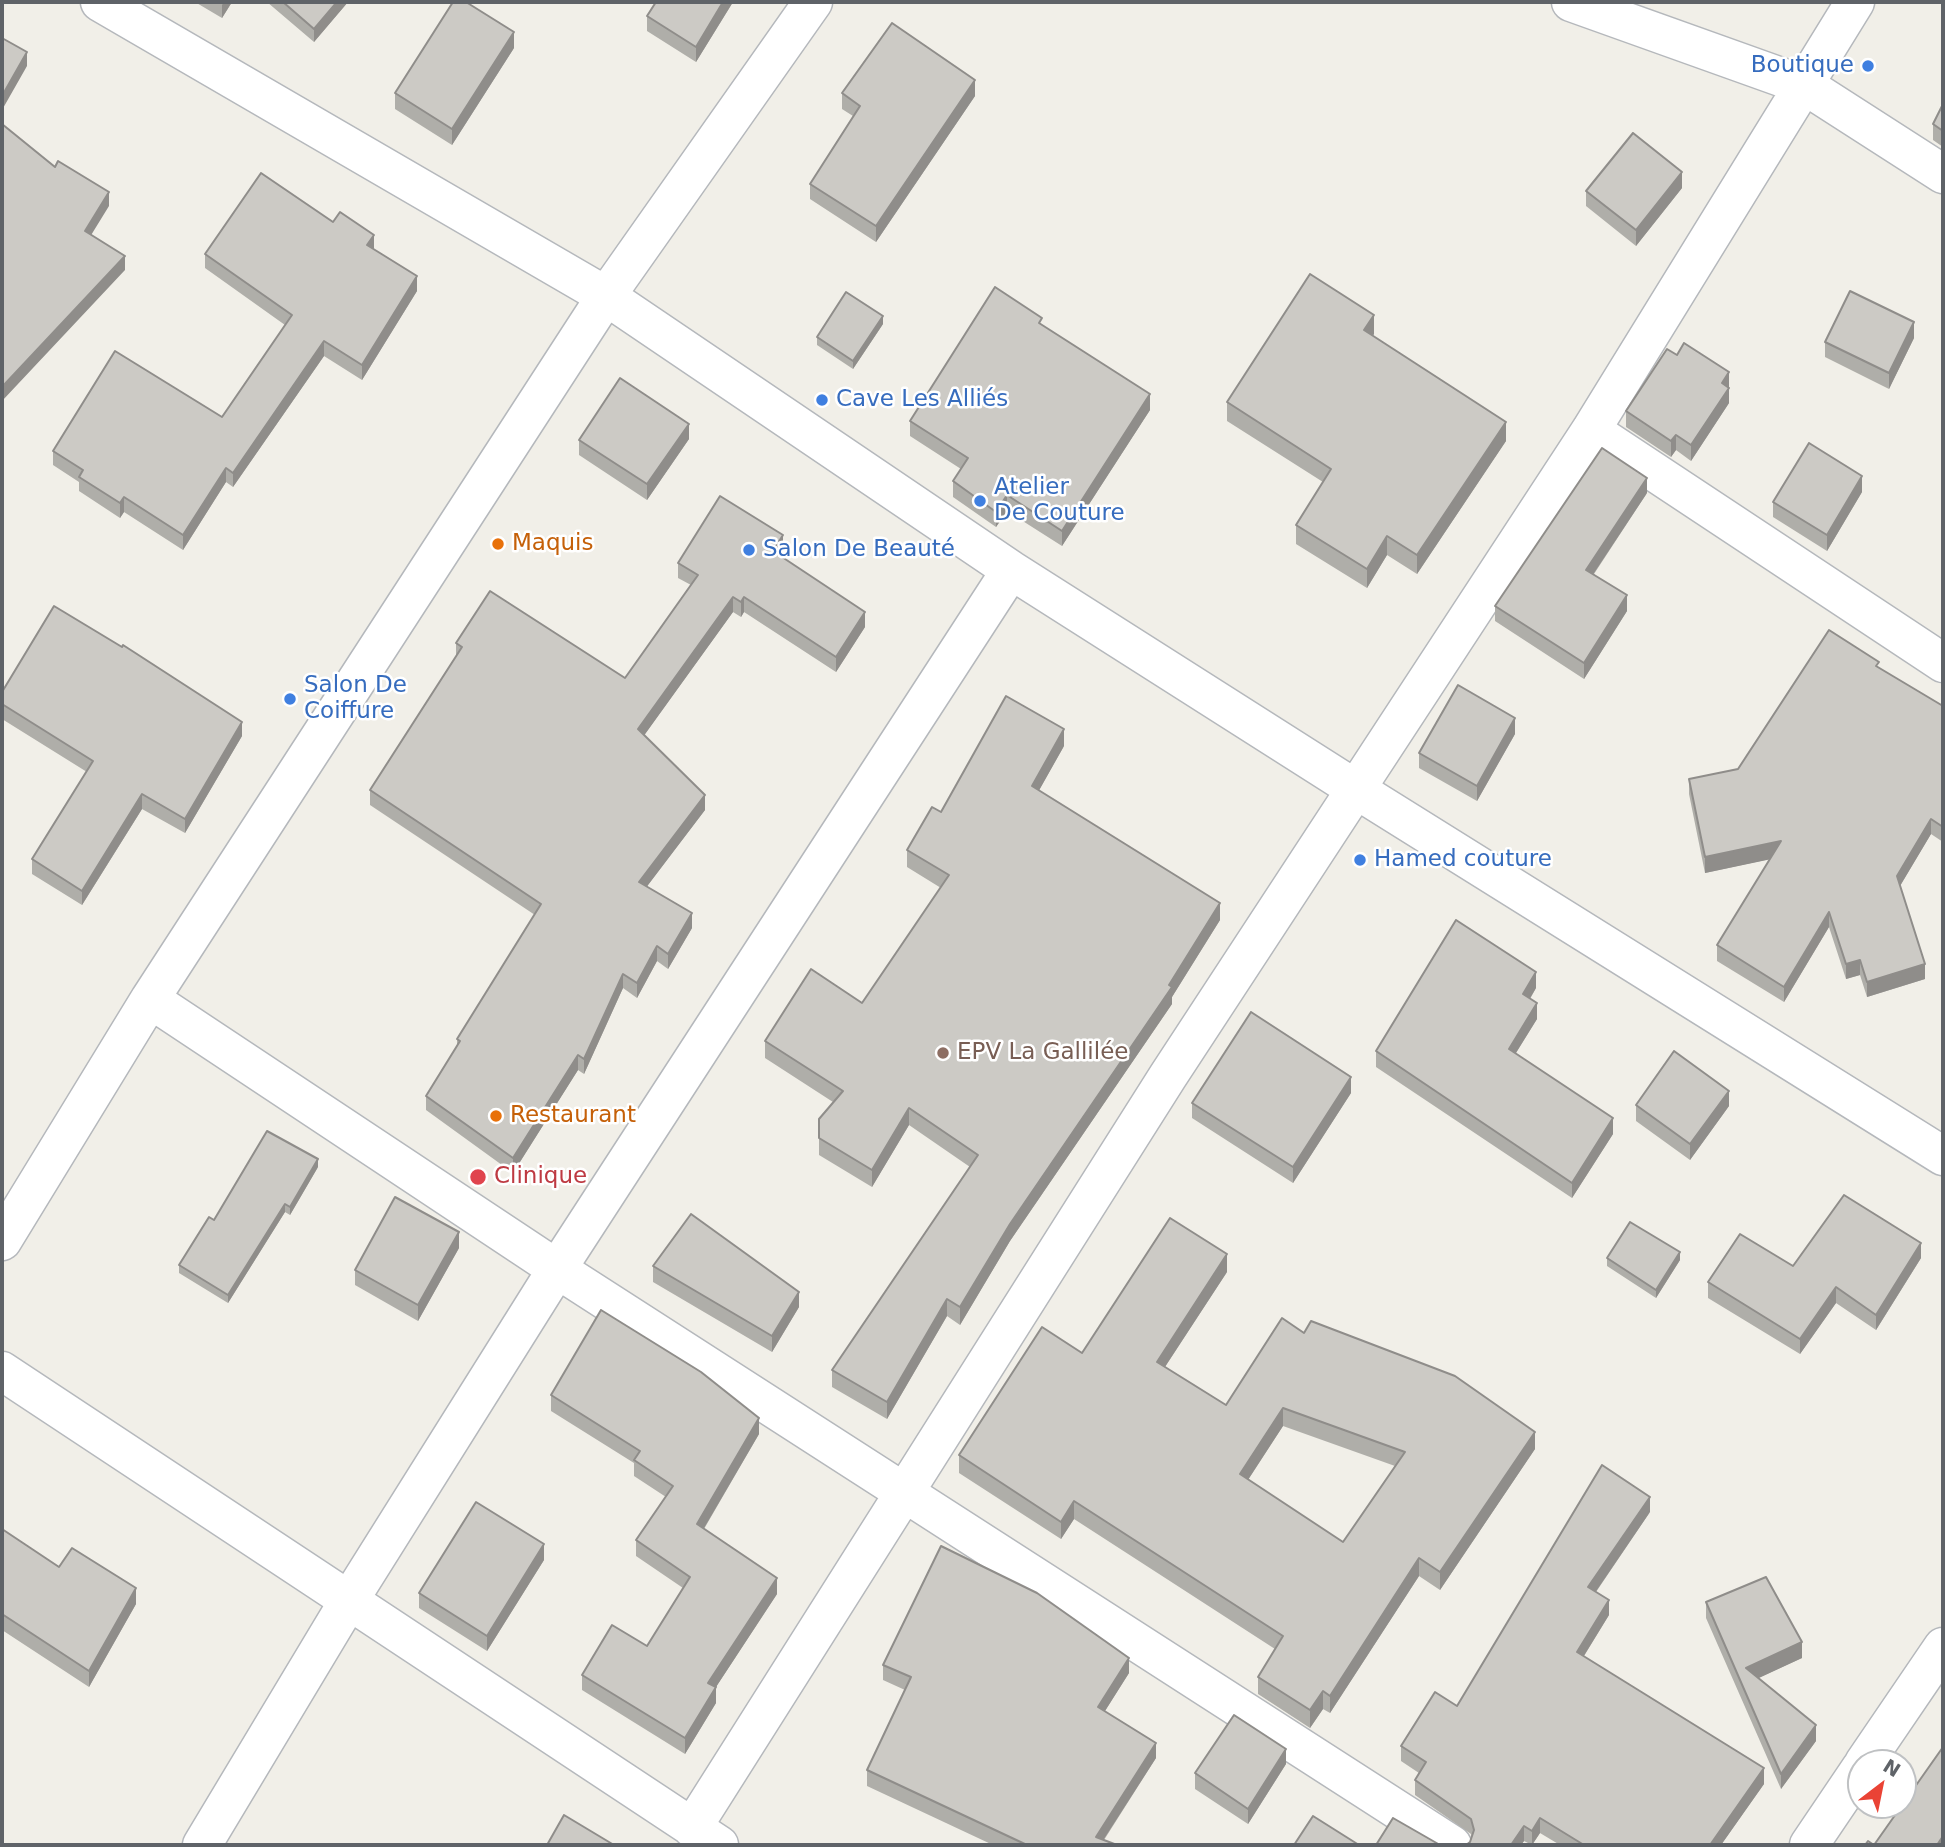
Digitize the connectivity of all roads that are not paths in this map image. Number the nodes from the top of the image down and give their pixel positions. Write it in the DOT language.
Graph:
graph roads {
  1 [pos="100,2"];
  2 [pos="813,2"];
  3 [pos="1571,2"];
  4 [pos="1855,2"];
  5 [pos="1806,86"];
  6 [pos="1943,174"];
  7 [pos="607,296"];
  8 [pos="1591,430"];
  9 [pos="1011,570"];
  10 [pos="1943,663"];
  11 [pos="1357,790"];
  12 [pos="150,999"];
  13 [pos="1943,1156"];
  14 [pos="2,1241"];
  15 [pos="557,1269"];
  16 [pos="2,1371"];
  17 [pos="904,1491"];
  18 [pos="348,1602"];
  19 [pos="1943,1647"];
  20 [pos="1874,1749"];
  21 [pos="1847,1789"];
  22 [pos="705,1836"];
  23 [pos="202,1845"];
  24 [pos="1452,1845"];
  25 [pos="1809,1845"];
  1 -- 7 [label="street"];
  2 -- 7 [label="street"];
  3 -- 5 [label="street"];
  4 -- 5 [label="street"];
  5 -- 6 [label="street"];
  5 -- 8 [label="street"];
  7 -- 9 [label="street"];
  7 -- 12 [label="street"];
  8 -- 10 [label="street"];
  8 -- 11 [label="street"];
  9 -- 11 [label="street"];
  9 -- 15 [label="street"];
  11 -- 13 [label="street"];
  11 -- 17 [label="street"];
  12 -- 14 [label="street"];
  12 -- 15 [label="street"];
  15 -- 17 [label="street"];
  15 -- 18 [label="street"];
  16 -- 18 [label="street"];
  17 -- 22 [label="street"];
  17 -- 24 [label="street"];
  18 -- 22 [label="street"];
  18 -- 23 [label="street"];
  19 -- 20 [label="street"];
  21 -- 25 [label="street"];
}
